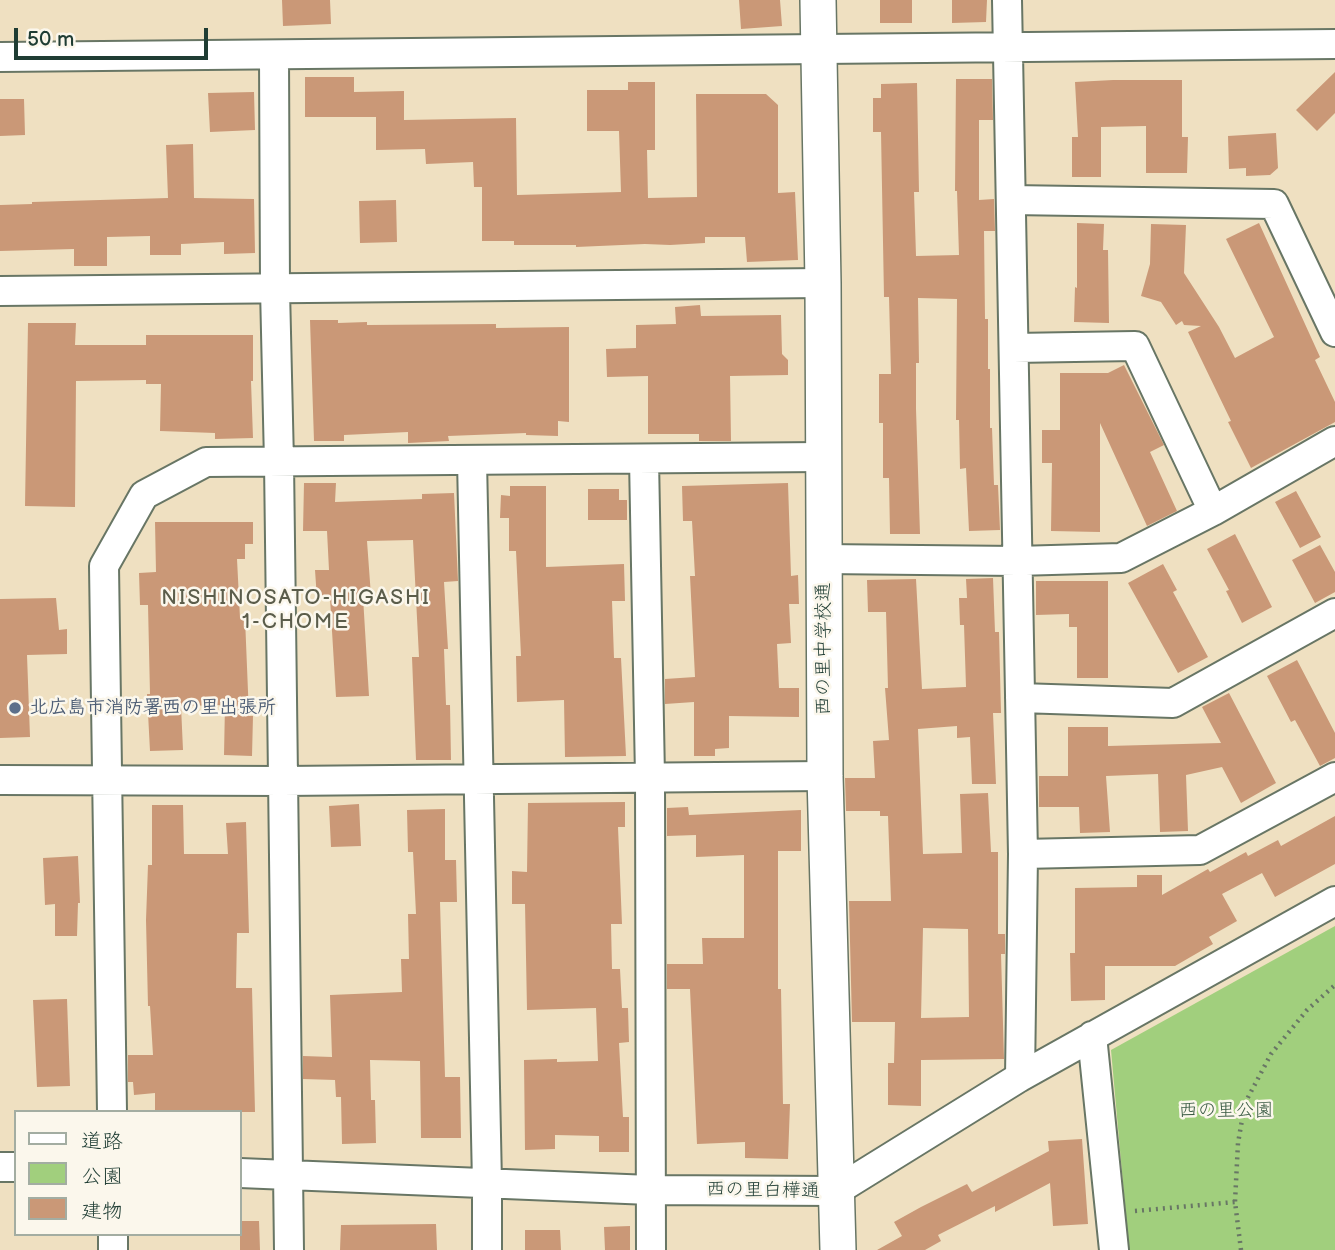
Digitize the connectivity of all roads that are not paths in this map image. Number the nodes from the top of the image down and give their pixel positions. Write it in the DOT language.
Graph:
graph roads {
  1 [pos="818,0"];
  2 [pos="1007,0"];
  3 [pos="1335,44"];
  4 [pos="1008,46"];
  5 [pos="819,48"];
  6 [pos="274,55"];
  7 [pos="0,57"];
  8 [pos="1011,200"];
  9 [pos="823,283"];
  10 [pos="275,289"];
  11 [pos="0,292"];
  12 [pos="1335,332"];
  13 [pos="1014,348"];
  14 [pos="1335,441"];
  15 [pos="822,457"];
  16 [pos="645,459"];
  17 [pos="472,460"];
  18 [pos="279,462"];
  19 [pos="1213,511"];
  20 [pos="823,558"];
  21 [pos="1017,561"];
  22 [pos="1335,613"];
  23 [pos="1020,698"];
  24 [pos="825,776"];
  25 [pos="1335,776"];
  26 [pos="649,777"];
  27 [pos="480,779"];
  28 [pos="0,780"];
  29 [pos="108,780"];
  30 [pos="283,781"];
  31 [pos="1023,854"];
  32 [pos="1335,901"];
  33 [pos="1093,1036"];
  34 [pos="1020,1077"];
  35 [pos="112,1110"];
  36 [pos="242,1173"];
  37 [pos="289,1175"];
  38 [pos="487,1184"];
  39 [pos="650,1190"];
  40 [pos="835,1191"];
  41 [pos="289,1250"];
  42 [pos="487,1250"];
  43 [pos="651,1250"];
  44 [pos="838,1250"];
  45 [pos="1114,1250"];
  1 -- 5 [label="street, 西の里中学校通"];
  2 -- 4 [label="street"];
  3 -- 4 [label="street"];
  4 -- 5 [label="street"];
  4 -- 8 [label="street"];
  5 -- 6 [label="street"];
  5 -- 9 [label="street, 西の里中学校通"];
  6 -- 7 [label="street"];
  6 -- 10 [label="street"];
  8 -- 12 [label="street"];
  8 -- 13 [label="street"];
  9 -- 10 [label="street"];
  9 -- 15 [label="street, 西の里中学校通"];
  10 -- 11 [label="street"];
  10 -- 18 [label="street"];
  13 -- 19 [label="street"];
  13 -- 21 [label="street"];
  14 -- 19 [label="street"];
  15 -- 16 [label="street"];
  15 -- 20 [label="street, 西の里中学校通"];
  16 -- 17 [label="street"];
  16 -- 26 [label="street"];
  17 -- 18 [label="street"];
  17 -- 27 [label="street"];
  18 -- 29 [label="street"];
  18 -- 30 [label="street"];
  19 -- 21 [label="street"];
  20 -- 21 [label="street"];
  20 -- 24 [label="street, 西の里中学校通"];
  21 -- 23 [label="street"];
  22 -- 23 [label="street"];
  23 -- 31 [label="street"];
  24 -- 26 [label="street"];
  24 -- 40 [label="street, 西の里中学校通"];
  25 -- 31 [label="street"];
  26 -- 27 [label="street"];
  26 -- 39 [label="street"];
  27 -- 30 [label="street"];
  27 -- 38 [label="street"];
  28 -- 29 [label="street"];
  29 -- 30 [label="street"];
  29 -- 35 [label="street"];
  30 -- 37 [label="street"];
  31 -- 34 [label="street"];
  32 -- 33 [label="street, 西の里白樺通"];
  33 -- 34 [label="street, 西の里白樺通"];
  33 -- 45 [label="street"];
  34 -- 40 [label="street, 西の里白樺通"];
  36 -- 37 [label="street, 西の里白樺通"];
  37 -- 38 [label="street, 西の里白樺通"];
  37 -- 41 [label="street"];
  38 -- 39 [label="street, 西の里白樺通"];
  38 -- 42 [label="street"];
  39 -- 40 [label="street, 西の里白樺通"];
  39 -- 43 [label="street"];
  40 -- 44 [label="street, 西の里中学校通"];
}
